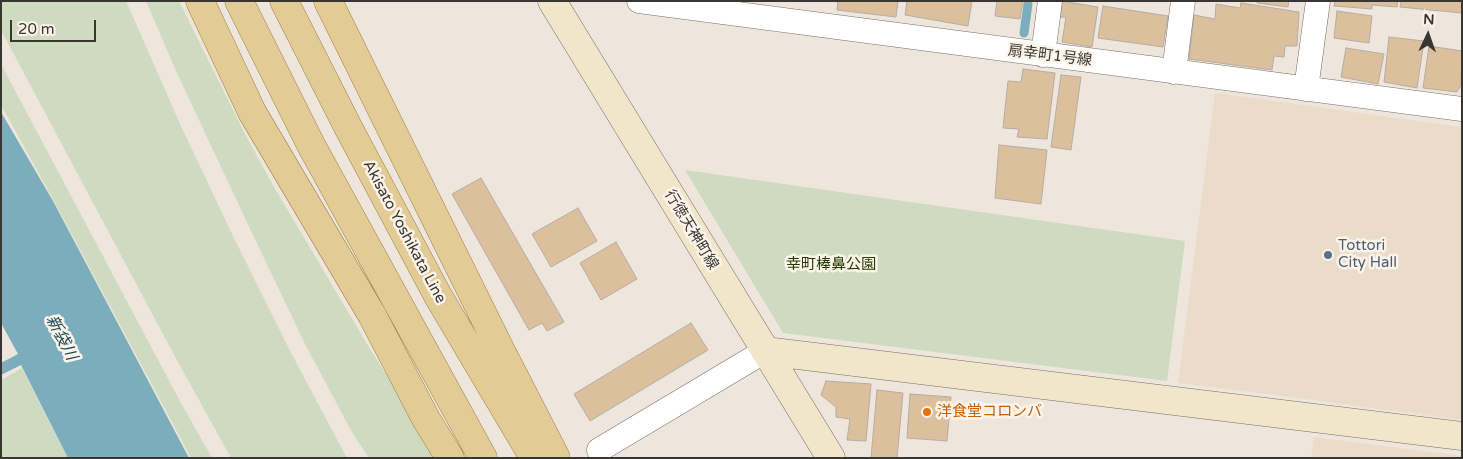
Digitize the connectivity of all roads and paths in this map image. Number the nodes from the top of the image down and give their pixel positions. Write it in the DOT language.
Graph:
graph roads {
  1 [pos="200,1"];
  2 [pos="239,1"];
  3 [pos="284,1"];
  4 [pos="328,1"];
  5 [pos="552,1"];
  6 [pos="639,1"];
  7 [pos="1050,1"];
  8 [pos="1183,1"];
  9 [pos="1318,1"];
  10 [pos="1043,55"];
  11 [pos="1174,72"];
  12 [pos="1306,90"];
  13 [pos="1462,109"];
  14 [pos="765,351"];
  15 [pos="1462,436"];
  16 [pos="599,450"];
  17 [pos="450,458"];
  18 [pos="483,458"];
  19 [pos="534,458"];
  20 [pos="556,458"];
  21 [pos="831,458"];
  1 -- 17 [label="main road"];
  2 -- 18 [label="main road"];
  3 -- 19 [label="main road, Akisato Yoshikata Line"];
  4 -- 20 [label="main road"];
  5 -- 14 [label="street, 行徳天神町線"];
  6 -- 10 [label="street, 扇幸町1号線"];
  7 -- 10 [label="street"];
  8 -- 11 [label="street"];
  9 -- 12 [label="street"];
  10 -- 11 [label="street, 扇幸町1号線"];
  11 -- 12 [label="street, 扇幸町1号線"];
  12 -- 13 [label="street, 扇幸町1号線"];
  14 -- 15 [label="street"];
  14 -- 16 [label="street"];
  14 -- 21 [label="street, 行徳天神町線"];
}
